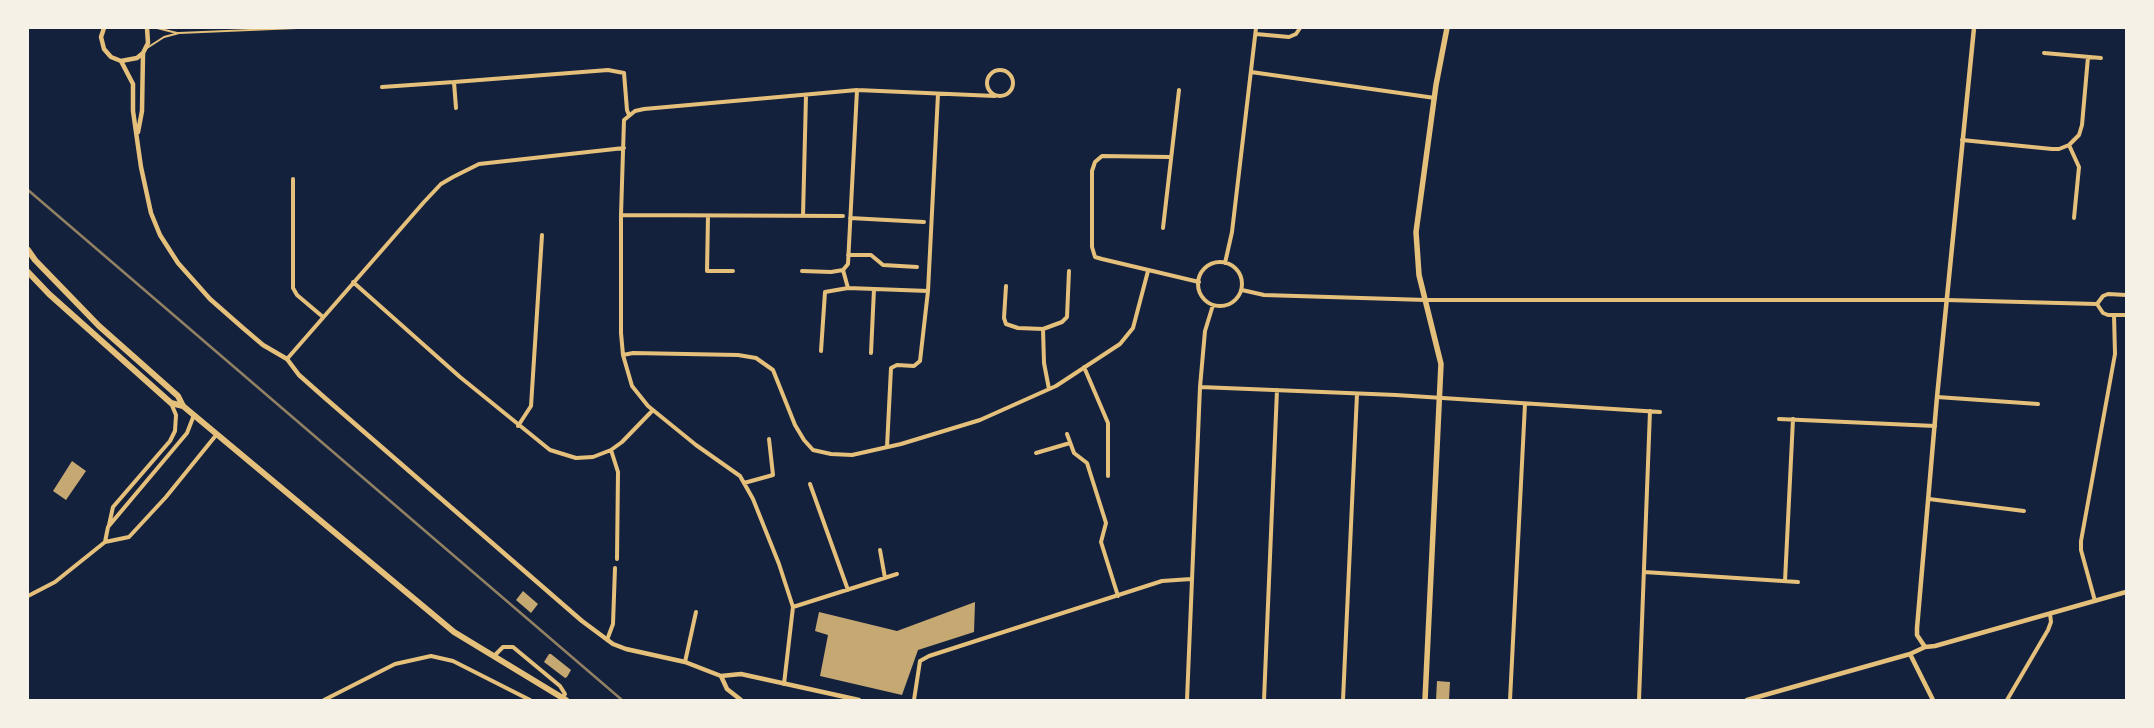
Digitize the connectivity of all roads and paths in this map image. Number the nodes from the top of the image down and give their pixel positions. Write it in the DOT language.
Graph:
graph roads {
  1 [pos="104,28"];
  2 [pos="147,28"];
  3 [pos="157,28"];
  4 [pos="212,28"];
  5 [pos="297,28"];
  6 [pos="1256,28"];
  7 [pos="1300,28"];
  8 [pos="1447,28"];
  9 [pos="1974,28"];
  10 [pos="212,32"];
  11 [pos="179,34"];
  12 [pos="1256,34"];
  13 [pos="146,48"];
  14 [pos="143,53"];
  15 [pos="2044,53"];
  16 [pos="2088,57"];
  17 [pos="2101,58"];
  18 [pos="121,61"];
  19 [pos="1252,72"];
  20 [pos="454,82"];
  21 [pos="382,87"];
  22 [pos="857,90"];
  23 [pos="1179,90"];
  24 [pos="938,94"];
  25 [pos="806,95"];
  26 [pos="995,96"];
  27 [pos="1435,98"];
  28 [pos="456,108"];
  29 [pos="629,115"];
  30 [pos="138,136"];
  31 [pos="1962,140"];
  32 [pos="2069,144"];
  33 [pos="624,148"];
  34 [pos="1170,157"];
  35 [pos="293,179"];
  36 [pos="621,215"];
  37 [pos="708,216"];
  38 [pos="803,216"];
  39 [pos="843,216"];
  40 [pos="850,218"];
  41 [pos="2074,218"];
  42 [pos="924,222"];
  43 [pos="1163,228"];
  44 [pos="542,235"];
  45 [pos="28,250"];
  46 [pos="848,255"];
  47 [pos="1225,263"];
  48 [pos="918,267"];
  49 [pos="843,270"];
  50 [pos="733,271"];
  51 [pos="28,272"];
  52 [pos="802,272"];
  53 [pos="1069,272"];
  54 [pos="1148,272"];
  55 [pos="353,282"];
  56 [pos="1199,282"];
  57 [pos="1006,286"];
  58 [pos="848,288"];
  59 [pos="874,289"];
  60 [pos="1242,290"];
  61 [pos="928,291"];
  62 [pos="2126,295"];
  63 [pos="1426,300"];
  64 [pos="1946,300"];
  65 [pos="2097,304"];
  66 [pos="1213,305"];
  67 [pos="2114,315"];
  68 [pos="2126,315"];
  69 [pos="324,317"];
  70 [pos="1043,329"];
  71 [pos="821,352"];
  72 [pos="871,353"];
  73 [pos="623,355"];
  74 [pos="287,359"];
  75 [pos="1084,367"];
  76 [pos="1200,387"];
  77 [pos="1049,389"];
  78 [pos="1277,390"];
  79 [pos="1357,394"];
  80 [pos="1937,397"];
  81 [pos="1440,398"];
  82 [pos="171,404"];
  83 [pos="1525,404"];
  84 [pos="2038,404"];
  85 [pos="183,406"];
  86 [pos="654,410"];
  87 [pos="1650,412"];
  88 [pos="1660,412"];
  89 [pos="194,415"];
  90 [pos="1779,419"];
  91 [pos="1793,419"];
  92 [pos="518,426"];
  93 [pos="1935,426"];
  94 [pos="217,434"];
  95 [pos="1067,434"];
  96 [pos="769,439"];
  97 [pos="1070,443"];
  98 [pos="887,447"];
  99 [pos="611,450"];
  100 [pos="1036,453"];
  101 [pos="1108,476"];
  102 [pos="744,483"];
  103 [pos="810,484"];
  104 [pos="1929,500"];
  105 [pos="2024,511"];
  106 [pos="108,527"];
  107 [pos="105,542"];
  108 [pos="880,550"];
  109 [pos="617,559"];
  110 [pos="615,568"];
  111 [pos="1644,572"];
  112 [pos="897,574"];
  113 [pos="885,578"];
  114 [pos="1191,579"];
  115 [pos="1785,581"];
  116 [pos="1798,582"];
  117 [pos="848,590"];
  118 [pos="2126,592"];
  119 [pos="28,596"];
  120 [pos="1118,596"];
  121 [pos="2095,601"];
  122 [pos="793,608"];
  123 [pos="696,612"];
  124 [pos="2050,614"];
  125 [pos="607,640"];
  126 [pos="1925,647"];
  127 [pos="1910,654"];
  128 [pos="494,656"];
  129 [pos="685,662"];
  130 [pos="721,676"];
  131 [pos="784,684"];
  132 [pos="564,699"];
  133 [pos="324,700"];
  134 [pos="530,700"];
  135 [pos="741,700"];
  136 [pos="859,700"];
  137 [pos="914,700"];
  138 [pos="1187,700"];
  139 [pos="1264,700"];
  140 [pos="1342,700"];
  141 [pos="1425,700"];
  142 [pos="1510,700"];
  143 [pos="1639,700"];
  144 [pos="1747,700"];
  145 [pos="1933,700"];
  146 [pos="2008,700"];
  1 -- 18 [label="street"];
  2 -- 13 [label="street"];
  3 -- 11 [label="lane"];
  4 -- 10 [label="lane"];
  5 -- 10 [label="lane"];
  6 -- 12 [label="street"];
  7 -- 12 [label="street"];
  8 -- 27 [label="main road"];
  9 -- 31 [label="street"];
  10 -- 11 [label="lane"];
  11 -- 13 [label="lane"];
  12 -- 19 [label="street"];
  13 -- 14 [label="street"];
  14 -- 18 [label="street"];
  14 -- 30 [label="street"];
  15 -- 16 [label="street"];
  16 -- 17 [label="street"];
  16 -- 32 [label="street"];
  18 -- 30 [label="street"];
  19 -- 27 [label="street"];
  19 -- 47 [label="street"];
  20 -- 21 [label="street"];
  20 -- 28 [label="street"];
  20 -- 29 [label="street"];
  22 -- 24 [label="street"];
  22 -- 25 [label="street"];
  22 -- 40 [label="street"];
  23 -- 34 [label="street"];
  24 -- 26 [label="street"];
  24 -- 61 [label="street"];
  25 -- 29 [label="street"];
  25 -- 38 [label="street"];
  26 -- 26 [label="street"];
  27 -- 63 [label="main road"];
  29 -- 33 [label="street"];
  30 -- 74 [label="street"];
  31 -- 32 [label="street"];
  31 -- 64 [label="street"];
  32 -- 41 [label="street"];
  33 -- 36 [label="street"];
  33 -- 55 [label="street"];
  34 -- 43 [label="street"];
  34 -- 54 [label="street"];
  35 -- 69 [label="street"];
  36 -- 37 [label="street"];
  36 -- 73 [label="street"];
  37 -- 38 [label="street"];
  37 -- 50 [label="street"];
  38 -- 39 [label="street"];
  40 -- 42 [label="street"];
  40 -- 46 [label="street"];
  44 -- 92 [label="street"];
  45 -- 85 [label="highway"];
  46 -- 48 [label="street"];
  46 -- 49 [label="street"];
  47 -- 56 [label="street"];
  47 -- 60 [label="street"];
  49 -- 52 [label="street"];
  49 -- 58 [label="street"];
  51 -- 82 [label="highway"];
  53 -- 70 [label="street"];
  54 -- 56 [label="street"];
  54 -- 75 [label="street"];
  55 -- 69 [label="street"];
  55 -- 92 [label="street"];
  56 -- 66 [label="street"];
  57 -- 70 [label="street"];
  58 -- 59 [label="street"];
  58 -- 71 [label="street"];
  59 -- 61 [label="street"];
  59 -- 72 [label="street"];
  60 -- 63 [label="street"];
  60 -- 66 [label="street"];
  61 -- 98 [label="street"];
  62 -- 65 [label="street"];
  63 -- 64 [label="street"];
  63 -- 81 [label="main road"];
  64 -- 65 [label="street"];
  64 -- 80 [label="street"];
  65 -- 67 [label="street"];
  66 -- 76 [label="street"];
  67 -- 68 [label="street"];
  67 -- 121 [label="street"];
  69 -- 74 [label="street"];
  70 -- 77 [label="street"];
  73 -- 86 [label="street"];
  73 -- 98 [label="street"];
  74 -- 125 [label="street"];
  75 -- 77 [label="street"];
  75 -- 101 [label="street"];
  76 -- 78 [label="street"];
  76 -- 114 [label="street"];
  77 -- 98 [label="street"];
  78 -- 79 [label="street"];
  78 -- 139 [label="street"];
  79 -- 81 [label="street"];
  79 -- 140 [label="street"];
  80 -- 84 [label="street"];
  80 -- 93 [label="street"];
  81 -- 83 [label="street"];
  81 -- 141 [label="main road"];
  82 -- 85 [label="highway"];
  82 -- 106 [label="street"];
  83 -- 87 [label="street"];
  83 -- 142 [label="street"];
  85 -- 89 [label="highway"];
  86 -- 99 [label="street"];
  86 -- 102 [label="street"];
  87 -- 88 [label="street"];
  87 -- 111 [label="street"];
  89 -- 94 [label="highway"];
  89 -- 106 [label="street"];
  90 -- 91 [label="street"];
  91 -- 93 [label="street"];
  91 -- 115 [label="street"];
  92 -- 99 [label="street"];
  93 -- 104 [label="street"];
  94 -- 107 [label="street"];
  94 -- 128 [label="highway"];
  95 -- 97 [label="street"];
  96 -- 102 [label="street"];
  97 -- 100 [label="street"];
  97 -- 120 [label="street"];
  99 -- 109 [label="street"];
  102 -- 122 [label="street"];
  103 -- 117 [label="street"];
  104 -- 105 [label="street"];
  104 -- 126 [label="street"];
  106 -- 107 [label="street"];
  107 -- 119 [label="street"];
  108 -- 113 [label="street"];
  110 -- 125 [label="street"];
  111 -- 115 [label="street"];
  111 -- 143 [label="street"];
  112 -- 113 [label="street"];
  113 -- 117 [label="street"];
  114 -- 120 [label="street"];
  114 -- 138 [label="street"];
  115 -- 116 [label="street"];
  117 -- 122 [label="street"];
  118 -- 121 [label="street"];
  120 -- 137 [label="street"];
  121 -- 124 [label="street"];
  122 -- 131 [label="street"];
  123 -- 129 [label="street"];
  124 -- 126 [label="street"];
  124 -- 146 [label="street"];
  125 -- 129 [label="street"];
  126 -- 127 [label="street"];
  127 -- 144 [label="street"];
  127 -- 145 [label="street"];
  128 -- 132 [label="highway"];
  128 -- 132 [label="street"];
  129 -- 130 [label="street"];
  130 -- 131 [label="street"];
  130 -- 135 [label="street"];
  131 -- 136 [label="street"];
  133 -- 134 [label="street"];
}
